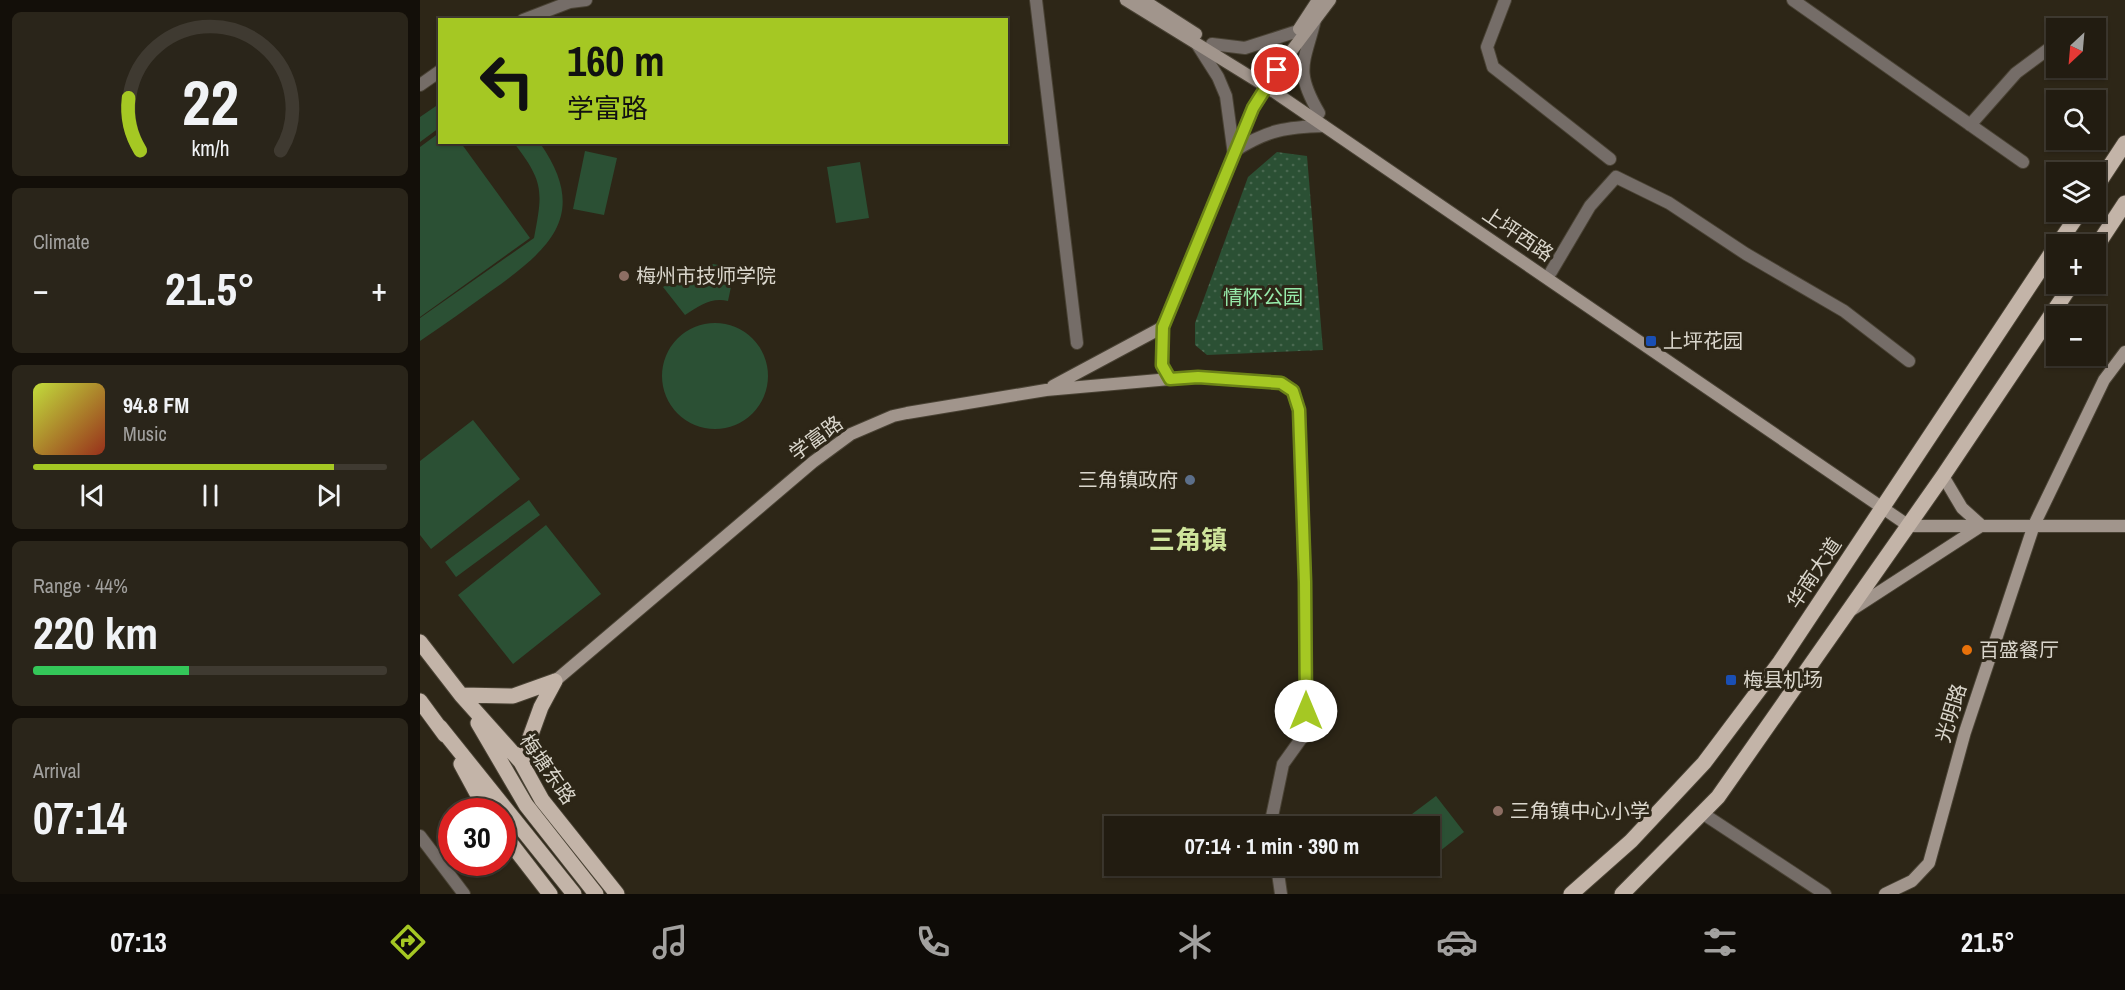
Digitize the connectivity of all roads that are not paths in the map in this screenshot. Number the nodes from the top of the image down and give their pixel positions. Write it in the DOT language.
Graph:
graph roads {
  1 [pos="586,0"];
  2 [pos="1036,0"];
  3 [pos="1126,0"];
  4 [pos="1143,0"];
  5 [pos="1318,0"];
  6 [pos="1330,0"];
  7 [pos="1505,0"];
  8 [pos="1793,0"];
  9 [pos="529,18"];
  10 [pos="1311,24"];
  11 [pos="1197,44"];
  12 [pos="1212,44"];
  13 [pos="2046,51"];
  14 [pos="438,72"];
  15 [pos="1266,82"];
  16 [pos="420,85"];
  17 [pos="1319,113"];
  18 [pos="1970,125"];
  19 [pos="1324,126"];
  20 [pos="2125,143"];
  21 [pos="1235,153"];
  22 [pos="1610,159"];
  23 [pos="2023,162"];
  24 [pos="2106,172"];
  25 [pos="2125,203"];
  26 [pos="2105,234"];
  27 [pos="2046,262"];
  28 [pos="1551,272"];
  29 [pos="2065,294"];
  30 [pos="1163,327"];
  31 [pos="1077,343"];
  32 [pos="2125,352"];
  33 [pos="1909,361"];
  34 [pos="1170,379"];
  35 [pos="1046,390"];
  36 [pos="1943,476"];
  37 [pos="1886,504"];
  38 [pos="2034,525"];
  39 [pos="1909,526"];
  40 [pos="1982,526"];
  41 [pos="2125,526"];
  42 [pos="1846,613"];
  43 [pos="1799,633"];
  44 [pos="420,642"];
  45 [pos="1821,650"];
  46 [pos="555,681"];
  47 [pos="461,695"];
  48 [pos="420,701"];
  49 [pos="440,727"];
  50 [pos="521,762"];
  51 [pos="479,798"];
  52 [pos="1702,813"];
  53 [pos="1272,816"];
  54 [pos="420,836"];
  55 [pos="516,850"];
  56 [pos="1278,876"];
  57 [pos="464,894"];
  58 [pos="550,894"];
  59 [pos="574,894"];
  60 [pos="596,894"];
  61 [pos="617,894"];
  62 [pos="1281,894"];
  63 [pos="1571,894"];
  64 [pos="1622,894"];
  65 [pos="1825,894"];
  66 [pos="1885,894"];
  1 -- 9 [label="street"];
  2 -- 31 [label="street"];
  3 -- 11 [label="street, 上坪西路"];
  4 -- 12 [label="street, 上坪西路"];
  5 -- 15 [label="street"];
  6 -- 10 [label="street"];
  7 -- 22 [label="street"];
  8 -- 18 [label="street"];
  10 -- 12 [label="street"];
  10 -- 15 [label="street"];
  10 -- 17 [label="street"];
  11 -- 15 [label="street, 上坪西路"];
  11 -- 21 [label="street"];
  12 -- 15 [label="street, 上坪西路"];
  13 -- 18 [label="street"];
  14 -- 16 [label="street"];
  15 -- 17 [label="street, 上坪西路"];
  15 -- 19 [label="street, 上坪西路"];
  15 -- 21 [label="street"];
  17 -- 28 [label="street, 上坪西路"];
  18 -- 23 [label="street"];
  19 -- 21 [label="street"];
  19 -- 37 [label="street, 上坪西路"];
  20 -- 24 [label="main road"];
  21 -- 30 [label="street"];
  25 -- 26 [label="main road"];
  27 -- 37 [label="main road, 华南大道"];
  28 -- 33 [label="street"];
  28 -- 37 [label="street, 上坪西路"];
  29 -- 36 [label="main road"];
  30 -- 34 [label="street"];
  30 -- 35 [label="street"];
  32 -- 38 [label="street, 光明路"];
  34 -- 35 [label="street, 学富路"];
  34 -- 53 [label="street, 学富路"];
  35 -- 46 [label="street, 学富路"];
  36 -- 39 [label="main road"];
  36 -- 40 [label="street"];
  37 -- 39 [label="street"];
  37 -- 43 [label="main road, 华南大道"];
  38 -- 40 [label="street"];
  38 -- 41 [label="street"];
  38 -- 66 [label="street, 光明路"];
  39 -- 40 [label="street"];
  39 -- 42 [label="main road"];
  40 -- 42 [label="street"];
  42 -- 45 [label="main road"];
  43 -- 45 [label="main road"];
  43 -- 63 [label="main road, 华南大道"];
  44 -- 47 [label="main road, 梅塘东路"];
  45 -- 52 [label="main road"];
  46 -- 47 [label="main road"];
  46 -- 50 [label="main road"];
  47 -- 50 [label="main road, 梅塘东路"];
  47 -- 60 [label="main road"];
  48 -- 49 [label="main road"];
  49 -- 51 [label="main road"];
  49 -- 59 [label="main road"];
  50 -- 61 [label="main road, 梅塘东路"];
  52 -- 64 [label="main road"];
  52 -- 65 [label="street"];
  54 -- 57 [label="street"];
  55 -- 58 [label="main road"];
  56 -- 62 [label="street"];
}
